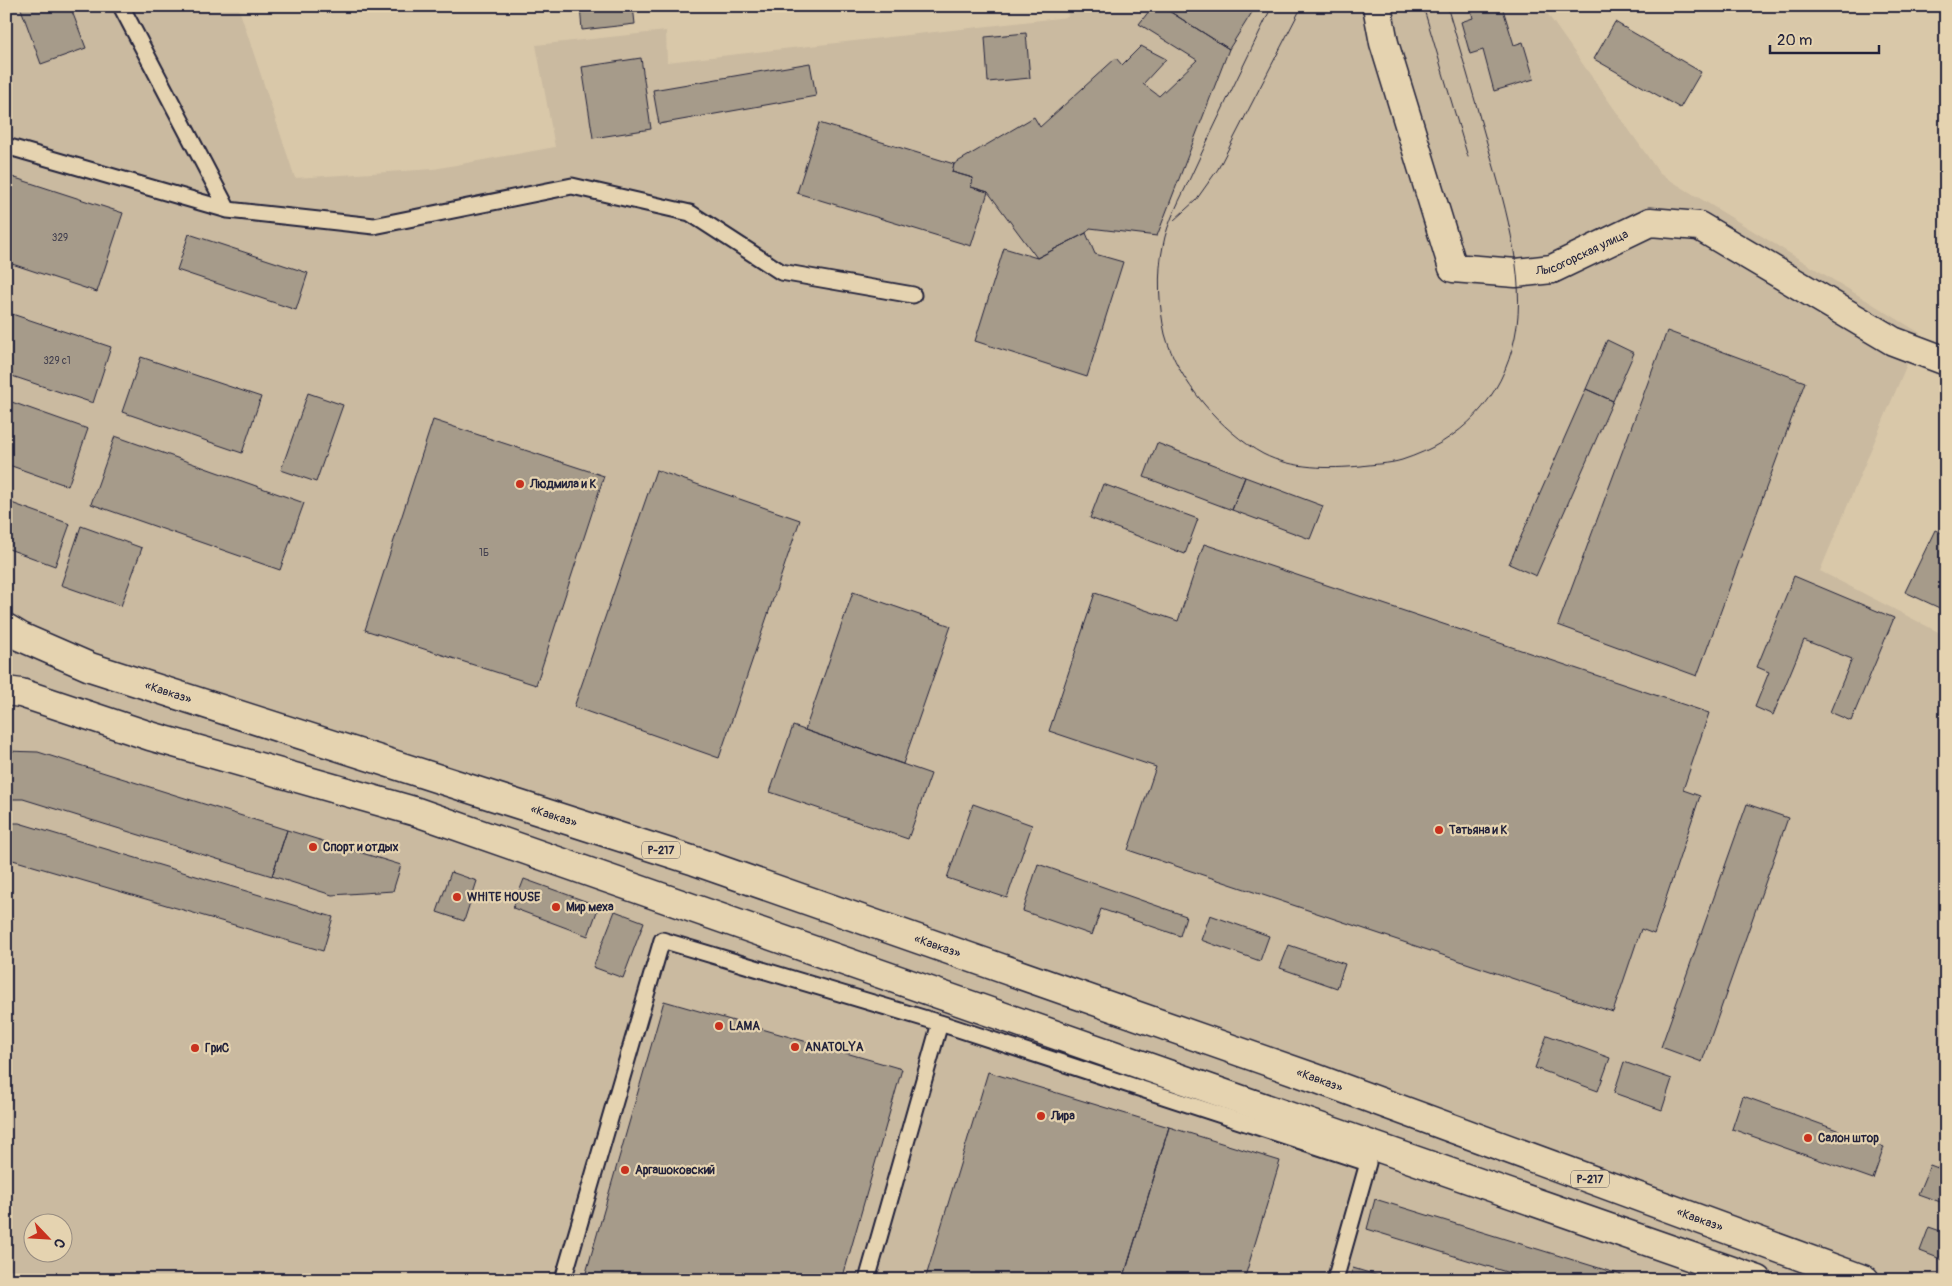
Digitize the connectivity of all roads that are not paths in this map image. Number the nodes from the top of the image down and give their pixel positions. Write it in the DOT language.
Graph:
graph roads {
  1 [pos="121,6"];
  2 [pos="1377,6"];
  3 [pos="6,146"];
  4 [pos="228,210"];
  5 [pos="913,295"];
  6 [pos="1946,361"];
  7 [pos="6,628"];
  8 [pos="6,691"];
  9 [pos="940,1023"];
  10 [pos="563,1280"];
  11 [pos="867,1280"];
  12 [pos="1335,1280"];
  13 [pos="1758,1280"];
  14 [pos="1865,1280"];
  1 -- 4 [label="lane"];
  2 -- 6 [label="main road, Лысогорская улица"];
  3 -- 4 [label="lane"];
  4 -- 5 [label="lane"];
  7 -- 14 [label="main road, «Кавказ» / Р-217"];
  8 -- 13 [label="main road"];
  9 -- 10 [label="lane"];
  9 -- 11 [label="lane"];
  9 -- 12 [label="lane"];
}
